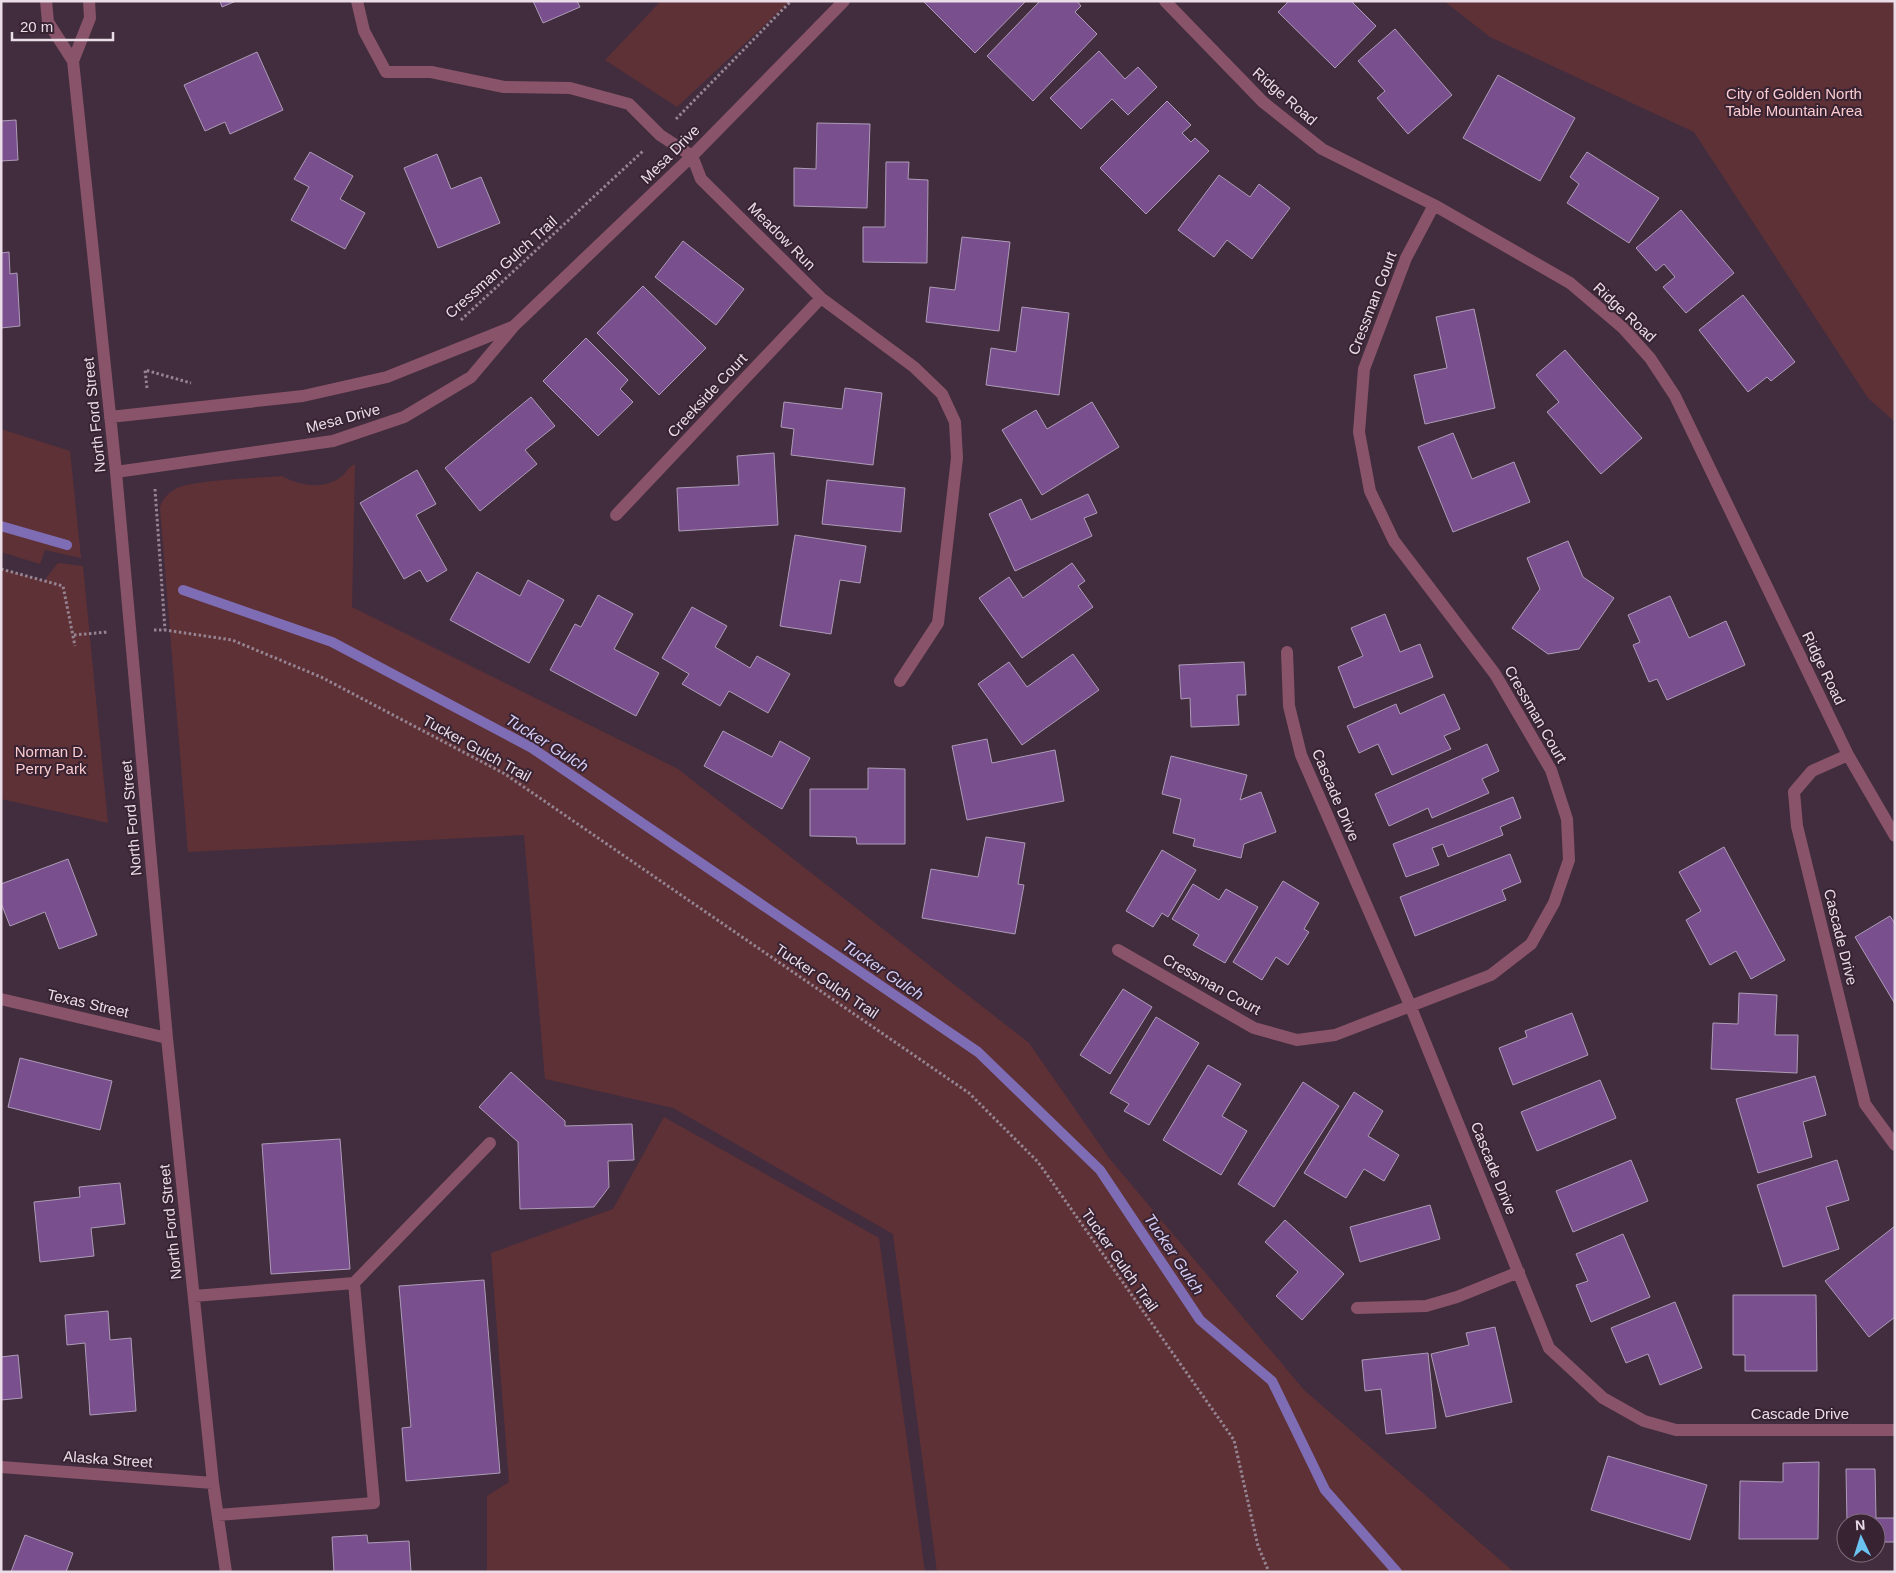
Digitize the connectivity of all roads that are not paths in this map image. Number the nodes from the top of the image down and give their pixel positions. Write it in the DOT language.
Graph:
graph roads {
  1 [pos="46,1"];
  2 [pos="89,1"];
  3 [pos="357,1"];
  4 [pos="844,1"];
  5 [pos="1165,1"];
  6 [pos="73,61"];
  7 [pos="692,156"];
  8 [pos="1434,205"];
  9 [pos="822,298"];
  10 [pos="514,326"];
  11 [pos="110,417"];
  12 [pos="116,472"];
  13 [pos="616,515"];
  14 [pos="1287,652"];
  15 [pos="900,681"];
  16 [pos="1848,755"];
  17 [pos="1895,836"];
  18 [pos="1118,950"];
  19 [pos="1,999"];
  20 [pos="1410,1005"];
  21 [pos="167,1038"];
  22 [pos="490,1142"];
  23 [pos="1895,1145"];
  24 [pos="1519,1272"];
  25 [pos="354,1283"];
  26 [pos="194,1296"];
  27 [pos="1357,1308"];
  28 [pos="1895,1430"];
  29 [pos="1,1467"];
  30 [pos="213,1483"];
  31 [pos="218,1515"];
  32 [pos="226,1572"];
  1 -- 6 [label="street, North Ford Street"];
  2 -- 6 [label="street, North Ford Street"];
  3 -- 7 [label="street"];
  4 -- 7 [label="street, Mesa Drive"];
  5 -- 8 [label="street, Ridge Road"];
  6 -- 11 [label="street, North Ford Street"];
  7 -- 9 [label="street, Meadow Run"];
  7 -- 10 [label="street, Mesa Drive"];
  8 -- 16 [label="street, Ridge Road"];
  8 -- 20 [label="street, Cressman Court"];
  9 -- 13 [label="street, Creekside Court"];
  9 -- 15 [label="street, Meadow Run"];
  10 -- 11 [label="street, Mesa Drive"];
  10 -- 12 [label="street, Mesa Drive"];
  11 -- 12 [label="street, North Ford Street"];
  12 -- 21 [label="street, North Ford Street"];
  14 -- 20 [label="street, Cascade Drive"];
  16 -- 17 [label="street, Ridge Road"];
  16 -- 23 [label="street, Cascade Drive"];
  18 -- 20 [label="street, Cressman Court"];
  19 -- 21 [label="street, Texas Street"];
  20 -- 24 [label="street, Cascade Drive"];
  21 -- 26 [label="street, North Ford Street"];
  22 -- 25 [label="street"];
  24 -- 27 [label="street"];
  24 -- 28 [label="street, Cascade Drive"];
  25 -- 26 [label="street"];
  25 -- 31 [label="street"];
  26 -- 30 [label="street, North Ford Street"];
  29 -- 30 [label="street, Alaska Street"];
  30 -- 31 [label="street, North Ford Street"];
  31 -- 32 [label="street, North Ford Street"];
}
